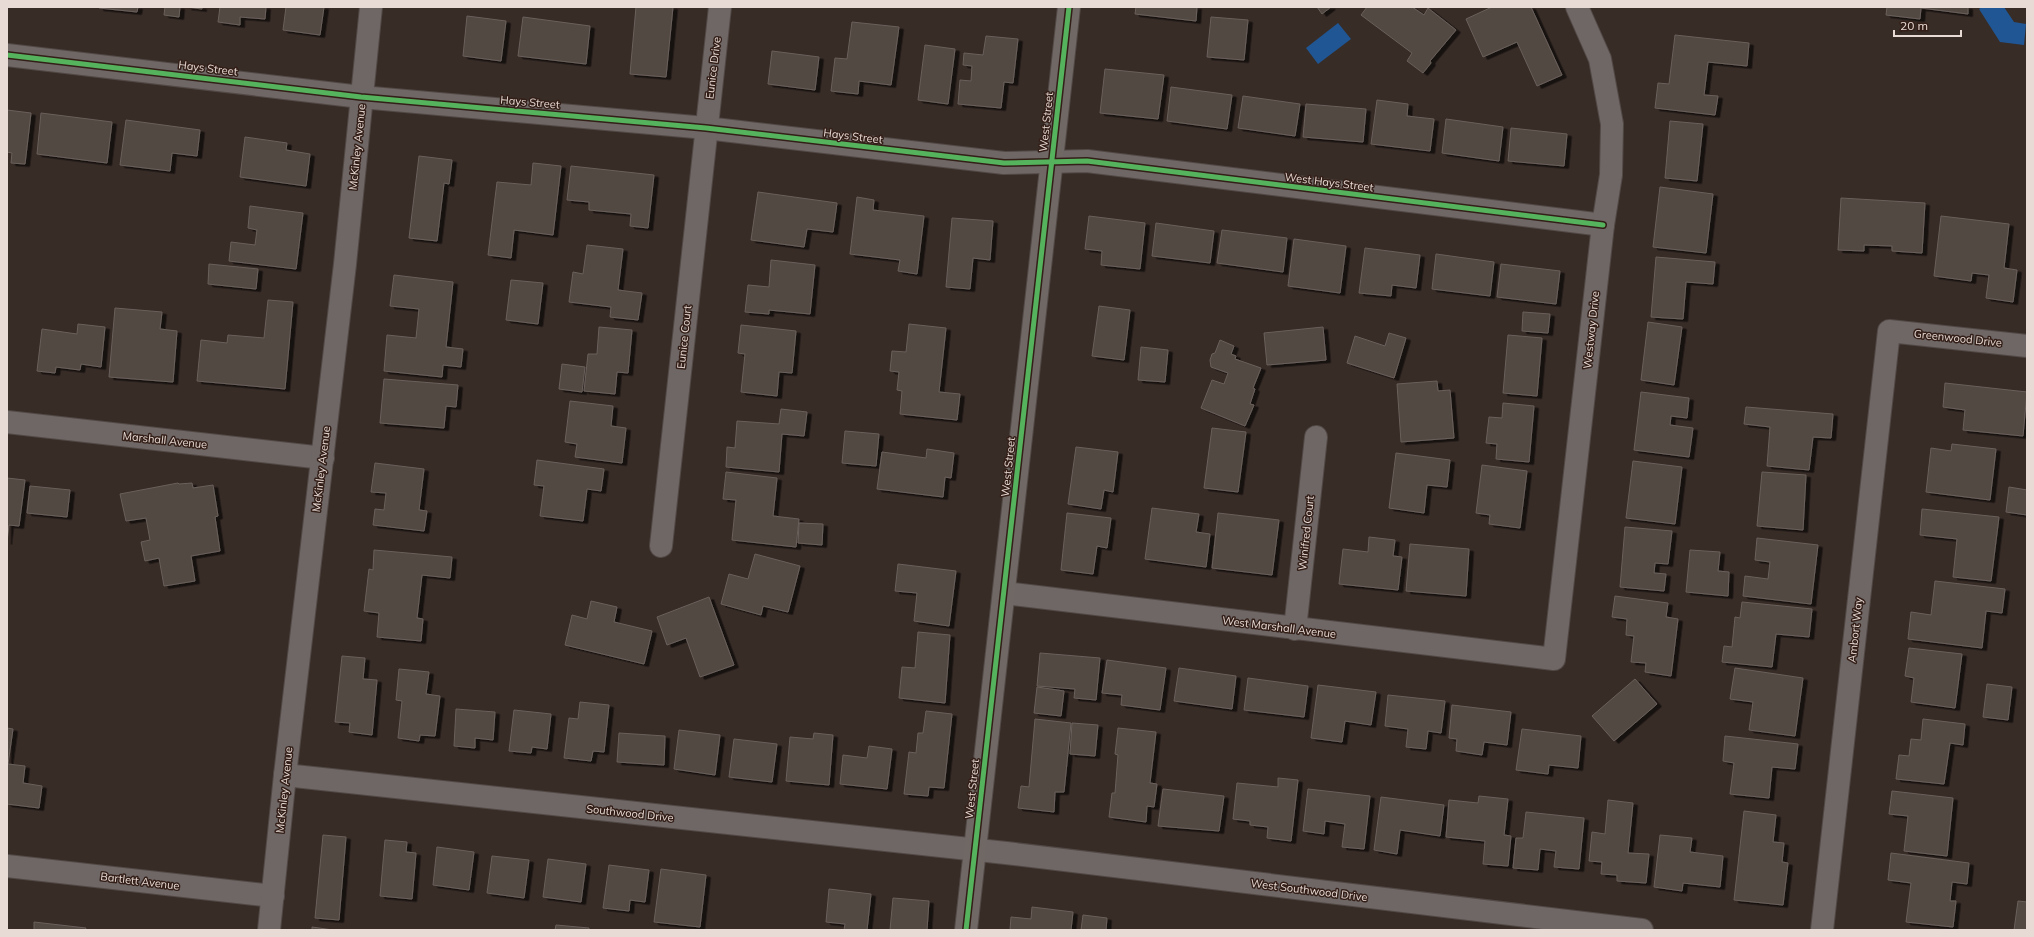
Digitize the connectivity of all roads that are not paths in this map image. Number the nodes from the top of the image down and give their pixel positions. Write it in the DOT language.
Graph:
graph roads {
  1 [pos="371,7"];
  2 [pos="720,7"];
  3 [pos="1069,7"];
  4 [pos="1577,7"];
  5 [pos="7,55"];
  6 [pos="361,97"];
  7 [pos="706,128"];
  8 [pos="1052,162"];
  9 [pos="1603,225"];
  10 [pos="1889,331"];
  11 [pos="2027,346"];
  12 [pos="7,422"];
  13 [pos="1316,437"];
  14 [pos="322,458"];
  15 [pos="661,546"];
  16 [pos="1004,594"];
  17 [pos="1295,629"];
  18 [pos="1554,659"];
  19 [pos="285,775"];
  20 [pos="975,850"];
  21 [pos="7,866"];
  22 [pos="273,896"];
  23 [pos="269,930"];
  24 [pos="966,930"];
  25 [pos="1642,930"];
  26 [pos="1822,930"];
  1 -- 6 [label="street, McKinley Avenue"];
  2 -- 7 [label="street, Eunice Drive"];
  3 -- 8 [label="main road, West Street"];
  4 -- 9 [label="street, Westway Drive"];
  5 -- 6 [label="street, Hays Street"];
  6 -- 7 [label="street, Hays Street"];
  6 -- 14 [label="street, McKinley Avenue"];
  7 -- 8 [label="street, Hays Street"];
  7 -- 15 [label="street, Eunice Court"];
  8 -- 9 [label="street, West Hays Street"];
  8 -- 16 [label="main road, West Street"];
  9 -- 18 [label="street, Westway Drive"];
  10 -- 11 [label="street, Greenwood Drive"];
  10 -- 26 [label="street, Ambort Way"];
  12 -- 14 [label="street, Marshall Avenue"];
  13 -- 17 [label="street, Winifred Court"];
  14 -- 19 [label="street, McKinley Avenue"];
  16 -- 17 [label="street, West Marshall Avenue"];
  16 -- 20 [label="main road, West Street"];
  17 -- 18 [label="street, West Marshall Avenue"];
  19 -- 20 [label="street, Southwood Drive"];
  19 -- 22 [label="street, McKinley Avenue"];
  20 -- 24 [label="main road, West Street"];
  20 -- 25 [label="street, West Southwood Drive"];
  21 -- 22 [label="street, Bartlett Avenue"];
  22 -- 23 [label="street, McKinley Avenue"];
}
